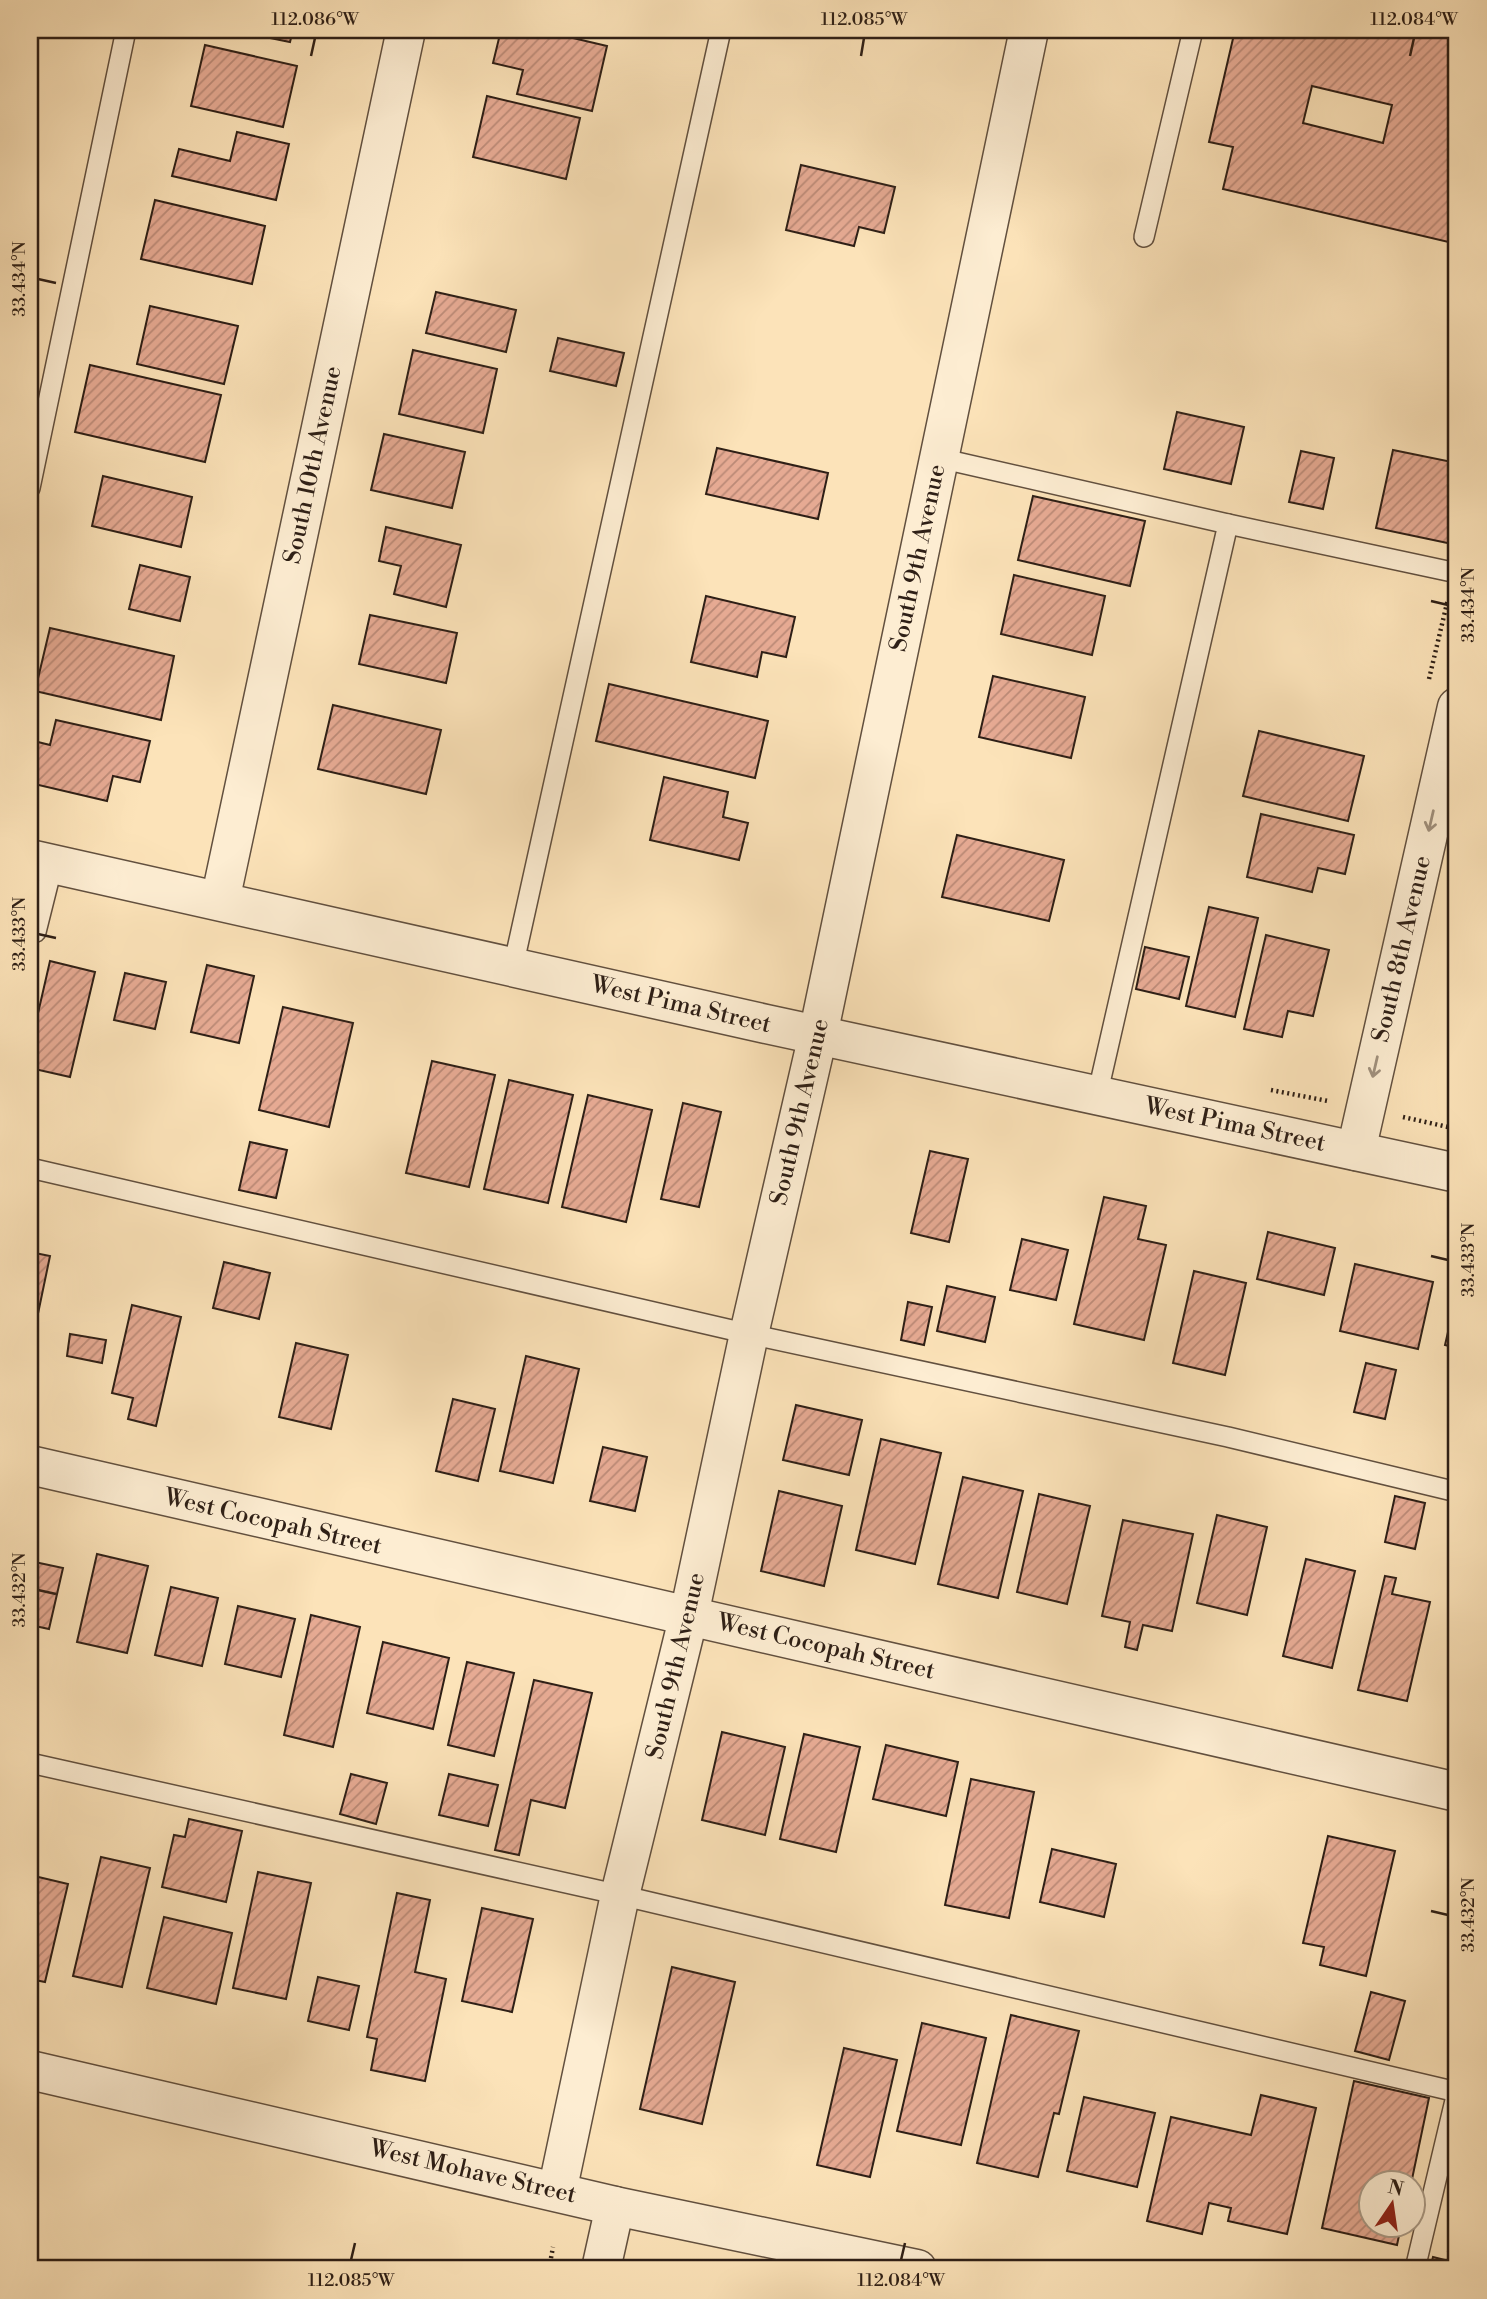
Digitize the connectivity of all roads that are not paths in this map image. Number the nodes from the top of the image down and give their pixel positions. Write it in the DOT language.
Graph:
graph roads {
  1 [pos="125,30"];
  2 [pos="406,30"];
  3 [pos="720,30"];
  4 [pos="1029,30"];
  5 [pos="1193,30"];
  6 [pos="1144,237"];
  7 [pos="939,458"];
  8 [pos="30,488"];
  9 [pos="1228,524"];
  10 [pos="1457,573"];
  11 [pos="1457,707"];
  12 [pos="41,861"];
  13 [pos="220,901"];
  14 [pos="30,931"];
  15 [pos="513,967"];
  16 [pos="818,1035"];
  17 [pos="1097,1096"];
  18 [pos="1356,1152"];
  19 [pos="30,1168"];
  20 [pos="1457,1173"];
  21 [pos="749,1334"];
  22 [pos="30,1465"];
  23 [pos="1457,1492"];
  24 [pos="689,1615"];
  25 [pos="30,1763"];
  26 [pos="1457,1792"];
  27 [pos="620,1895"];
  28 [pos="30,2070"];
  29 [pos="1457,2092"];
  30 [pos="557,2192"];
  31 [pos="615,2206"];
  32 [pos="601,2269"];
  33 [pos="917,2269"];
  34 [pos="1415,2269"];
  1 -- 8 [label="lane"];
  2 -- 13 [label="street, South 10th Avenue"];
  3 -- 15 [label="lane"];
  4 -- 7 [label="street, South 9th Avenue"];
  5 -- 6 [label="lane"];
  7 -- 9 [label="lane"];
  7 -- 16 [label="street, South 9th Avenue"];
  9 -- 10 [label="lane"];
  9 -- 17 [label="lane"];
  11 -- 18 [label="street, South 8th Avenue, one-way"];
  12 -- 13 [label="street, West Pima Street"];
  12 -- 14 [label="lane"];
  13 -- 15 [label="street, West Pima Street"];
  15 -- 16 [label="street, West Pima Street"];
  16 -- 17 [label="street, West Pima Street"];
  16 -- 21 [label="street, South 9th Avenue"];
  17 -- 18 [label="street, West Pima Street"];
  18 -- 20 [label="street, West Pima Street"];
  19 -- 21 [label="lane"];
  21 -- 23 [label="lane"];
  21 -- 24 [label="street, South 9th Avenue"];
  22 -- 24 [label="street, West Cocopah Street"];
  24 -- 26 [label="street, West Cocopah Street"];
  24 -- 27 [label="street, South 9th Avenue"];
  25 -- 27 [label="lane"];
  27 -- 29 [label="lane"];
  27 -- 30 [label="street, South 9th Avenue"];
  28 -- 30 [label="street, West Mohave Street"];
  29 -- 34 [label="lane"];
  30 -- 31 [label="street, West Mohave Street"];
  31 -- 32 [label="street"];
  31 -- 33 [label="street, West Mohave Street"];
}
